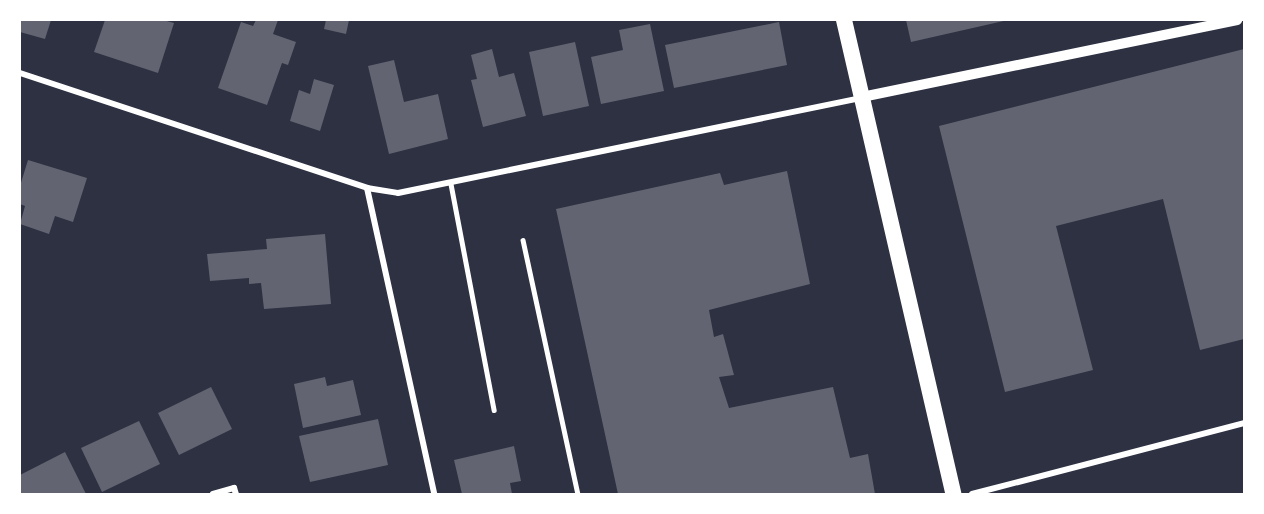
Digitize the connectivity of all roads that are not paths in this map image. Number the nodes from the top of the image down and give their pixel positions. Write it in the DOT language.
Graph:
graph roads {
  1 [pos="844,20"];
  2 [pos="1237,20"];
  3 [pos="1196,24"];
  4 [pos="20,73"];
  5 [pos="862,97"];
  6 [pos="451,184"];
  7 [pos="367,188"];
  8 [pos="523,240"];
  9 [pos="494,410"];
  10 [pos="1245,423"];
  11 [pos="213,495"];
  12 [pos="236,495"];
  13 [pos="434,495"];
  14 [pos="578,495"];
  15 [pos="953,495"];
  16 [pos="972,495"];
  1 -- 5 [label="highway"];
  2 -- 3 [label="street"];
  3 -- 5 [label="street"];
  4 -- 7 [label="street"];
  5 -- 6 [label="street"];
  5 -- 15 [label="highway"];
  6 -- 7 [label="street"];
  6 -- 9 [label="lane"];
  7 -- 13 [label="street"];
  8 -- 14 [label="lane"];
  10 -- 16 [label="street"];
  11 -- 12 [label="street"];
}
